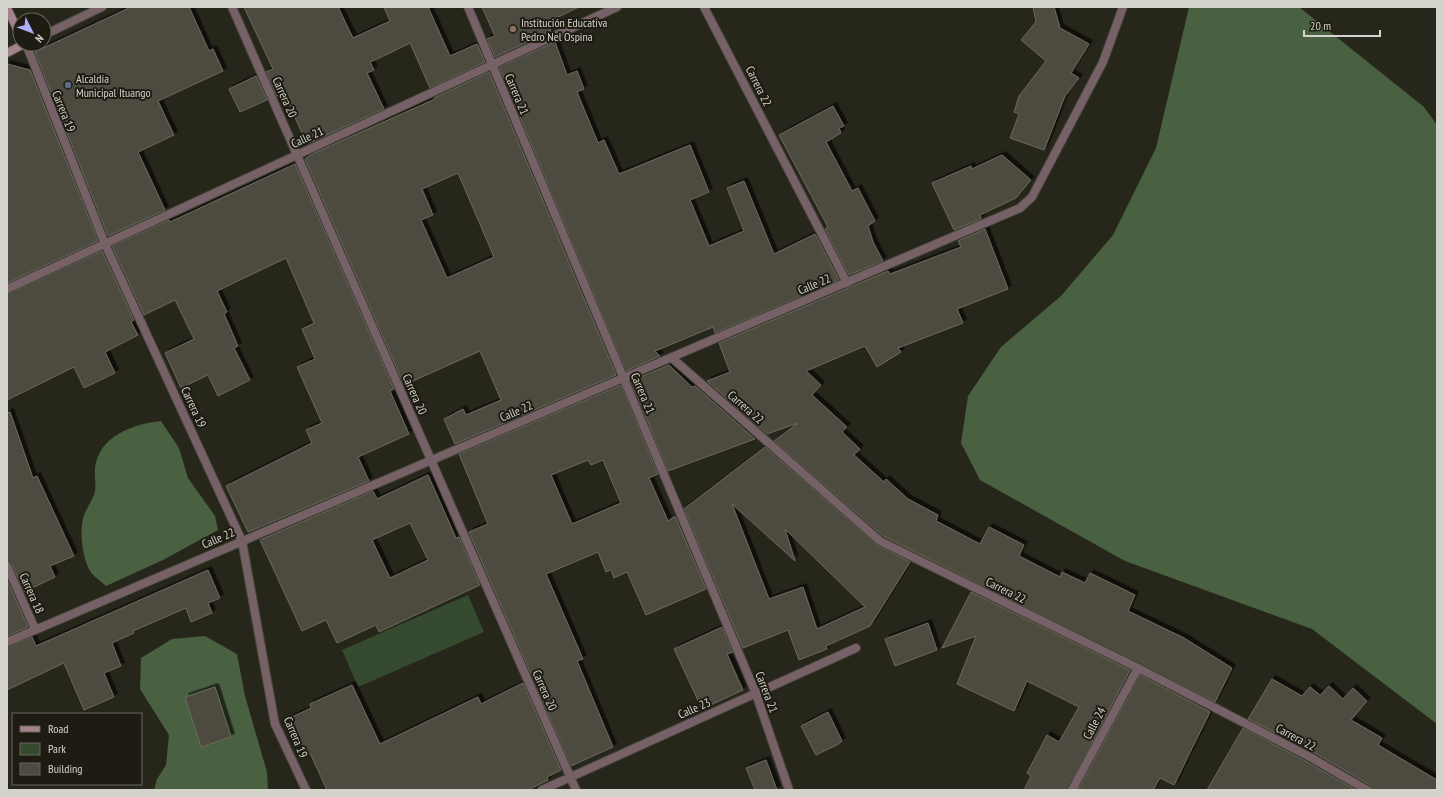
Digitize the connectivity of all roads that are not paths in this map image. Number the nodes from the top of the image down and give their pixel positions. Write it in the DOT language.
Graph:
graph roads {
  1 [pos="102,7"];
  2 [pos="232,7"];
  3 [pos="468,7"];
  4 [pos="617,7"];
  5 [pos="704,7"];
  6 [pos="1123,7"];
  7 [pos="7,8"];
  8 [pos="12,18"];
  9 [pos="52,31"];
  10 [pos="28,52"];
  11 [pos="492,65"];
  12 [pos="297,155"];
  13 [pos="105,244"];
  14 [pos="847,283"];
  15 [pos="7,289"];
  16 [pos="672,358"];
  17 [pos="624,378"];
  18 [pos="431,460"];
  19 [pos="242,541"];
  20 [pos="7,566"];
  21 [pos="35,630"];
  22 [pos="7,642"];
  23 [pos="856,648"];
  24 [pos="1138,668"];
  25 [pos="756,694"];
  26 [pos="570,777"];
  27 [pos="306,790"];
  28 [pos="542,790"];
  29 [pos="576,790"];
  30 [pos="789,790"];
  31 [pos="1072,790"];
  32 [pos="1367,790"];
  1 -- 9 [label="street"];
  2 -- 12 [label="street, Carrera 20"];
  3 -- 11 [label="street, Carrera 21"];
  4 -- 11 [label="street, Calle 21"];
  5 -- 14 [label="street, Carrera 22"];
  6 -- 14 [label="street, Calle 22"];
  7 -- 8 [label="main road"];
  10 -- 13 [label="street, Carrera 19"];
  11 -- 12 [label="street, Calle 21"];
  11 -- 17 [label="street, Carrera 21"];
  12 -- 13 [label="street, Calle 21"];
  12 -- 18 [label="street, Carrera 20"];
  13 -- 15 [label="street, Calle 21"];
  13 -- 19 [label="street, Carrera 19"];
  14 -- 16 [label="street, Calle 22"];
  16 -- 17 [label="street, Calle 22"];
  16 -- 24 [label="street, Carrera 22"];
  17 -- 18 [label="street, Calle 22"];
  17 -- 25 [label="street, Carrera 21"];
  18 -- 19 [label="street, Calle 22"];
  18 -- 26 [label="street, Carrera 20"];
  19 -- 21 [label="street, Calle 22"];
  19 -- 27 [label="street, Carrera 19"];
  20 -- 21 [label="street, Carrera 18"];
  21 -- 22 [label="street, Calle 22"];
  23 -- 25 [label="street, Calle 23"];
  24 -- 31 [label="street, Calle 24"];
  24 -- 32 [label="street, Carrera 22"];
  25 -- 26 [label="street, Calle 23"];
  25 -- 30 [label="street, Carrera 21"];
  26 -- 28 [label="street, Calle 23"];
  26 -- 29 [label="street, Carrera 20"];
}
